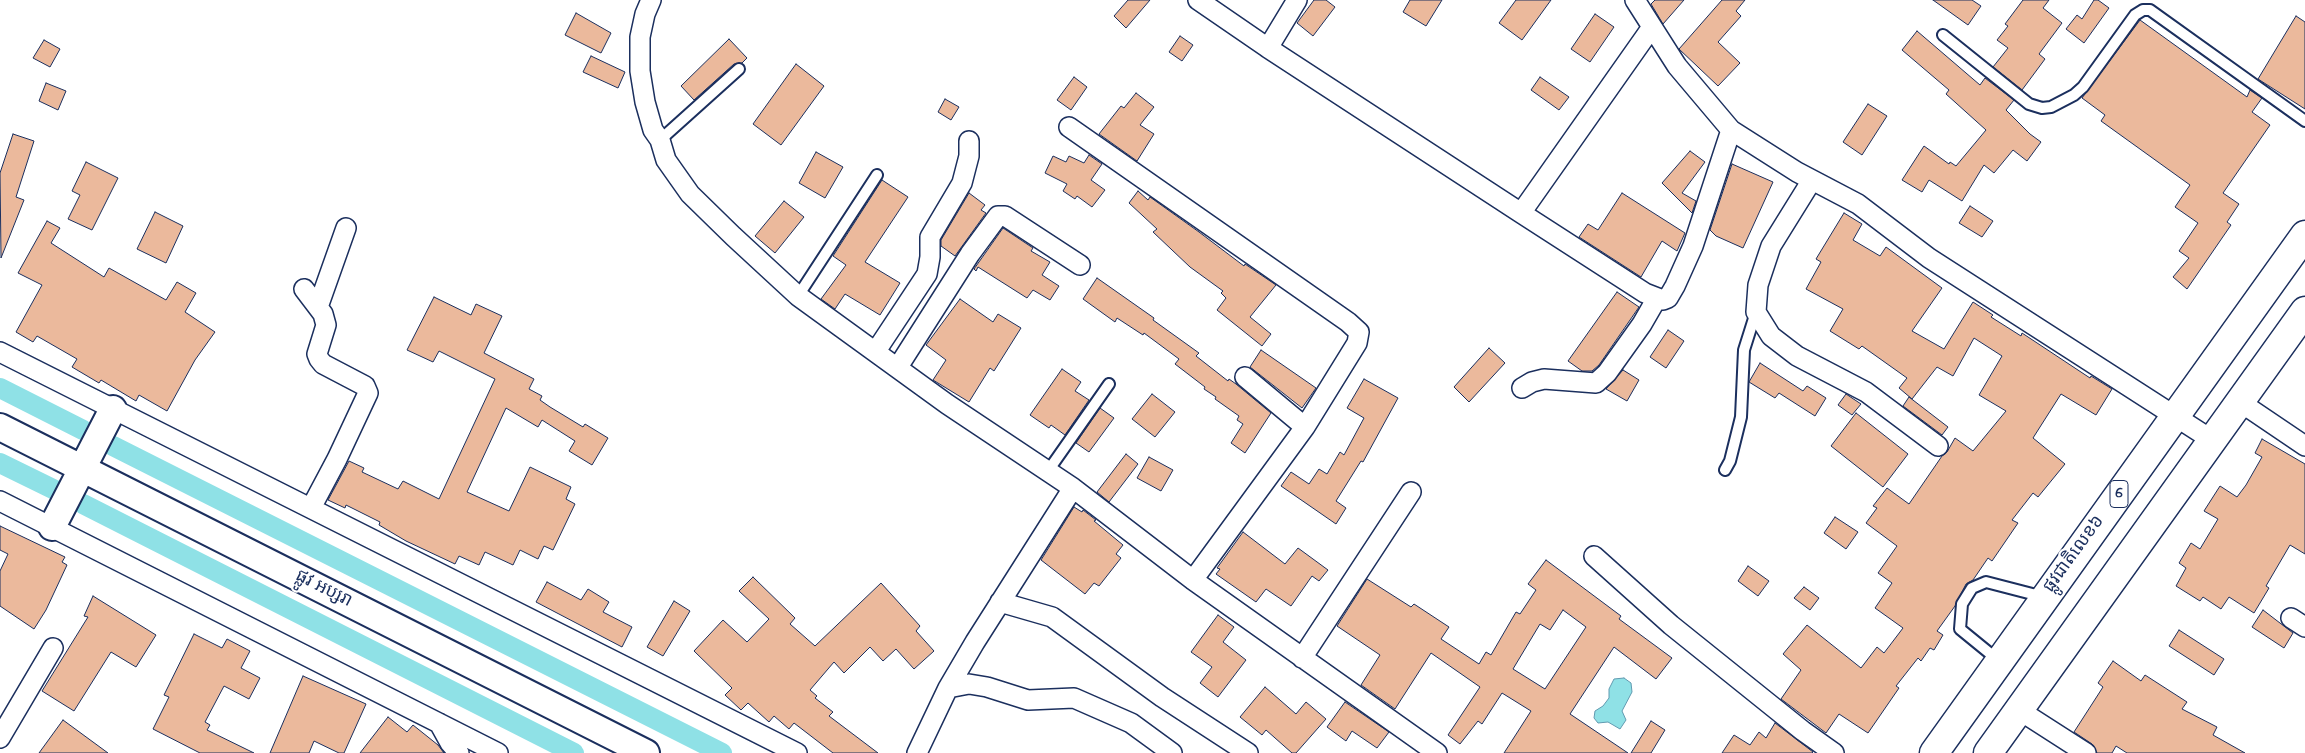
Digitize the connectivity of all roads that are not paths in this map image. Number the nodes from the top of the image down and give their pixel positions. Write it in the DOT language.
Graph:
graph roads {
  1 [pos="651,0"];
  2 [pos="1198,0"];
  3 [pos="1297,0"];
  4 [pos="1635,0"];
  5 [pos="1652,27"];
  6 [pos="1943,35"];
  7 [pos="1268,48"];
  8 [pos="739,69"];
  9 [pos="2305,121"];
  10 [pos="1069,127"];
  11 [pos="1730,130"];
  12 [pos="660,140"];
  13 [pos="969,141"];
  14 [pos="877,175"];
  15 [pos="1812,180"];
  16 [pos="1521,213"];
  17 [pos="346,228"];
  18 [pos="2305,235"];
  19 [pos="1080,265"];
  20 [pos="304,288"];
  21 [pos="798,296"];
  22 [pos="1657,298"];
  23 [pos="318,307"];
  24 [pos="2305,311"];
  25 [pos="1756,312"];
  26 [pos="876,351"];
  27 [pos="0,352"];
  28 [pos="898,367"];
  29 [pos="1245,376"];
  30 [pos="1109,384"];
  31 [pos="1522,388"];
  32 [pos="2240,402"];
  33 [pos="113,409"];
  34 [pos="2174,417"];
  35 [pos="0,427"];
  36 [pos="1304,427"];
  37 [pos="2212,440"];
  38 [pos="1938,446"];
  39 [pos="2305,446"];
  40 [pos="82,468"];
  41 [pos="1725,470"];
  42 [pos="1048,471"];
  43 [pos="1073,488"];
  44 [pos="1411,492"];
  45 [pos="0,501"];
  46 [pos="311,508"];
  47 [pos="52,528"];
  48 [pos="1594,556"];
  49 [pos="1193,580"];
  50 [pos="2045,597"];
  51 [pos="1000,602"];
  52 [pos="53,648"];
  53 [pos="1302,658"];
  54 [pos="2000,661"];
  55 [pos="948,688"];
  56 [pos="2019,710"];
  57 [pos="439,723"];
  58 [pos="0,738"];
  59 [pos="1939,751"];
  60 [pos="459,753"];
  61 [pos="498,753"];
  62 [pos="646,753"];
  63 [pos="797,753"];
  64 [pos="917,753"];
  65 [pos="1172,753"];
  66 [pos="1248,753"];
  67 [pos="1437,753"];
  68 [pos="1834,753"];
  69 [pos="1988,753"];
  70 [pos="2086,753"];
  1 -- 12 [label="street"];
  2 -- 7 [label="street"];
  3 -- 7 [label="street"];
  4 -- 5 [label="street"];
  5 -- 11 [label="street"];
  5 -- 16 [label="street"];
  6 -- 9 [label="lane"];
  7 -- 16 [label="street"];
  8 -- 12 [label="lane"];
  10 -- 36 [label="street"];
  11 -- 15 [label="street"];
  11 -- 22 [label="street"];
  12 -- 21 [label="street"];
  13 -- 26 [label="street"];
  14 -- 21 [label="lane"];
  15 -- 25 [label="street"];
  15 -- 34 [label="street"];
  16 -- 22 [label="street"];
  17 -- 23 [label="street"];
  18 -- 34 [label="main road, ផ្លូវជាតិលេខ៦ / 6"];
  19 -- 28 [label="street"];
  20 -- 23 [label="street"];
  21 -- 26 [label="street"];
  22 -- 31 [label="street"];
  23 -- 46 [label="street"];
  24 -- 32 [label="main road"];
  25 -- 38 [label="street"];
  25 -- 41 [label="lane"];
  26 -- 28 [label="street"];
  27 -- 33 [label="street"];
  28 -- 42 [label="street"];
  29 -- 36 [label="street"];
  30 -- 42 [label="lane"];
  32 -- 37 [label="main road"];
  32 -- 39 [label="street"];
  33 -- 40 [label="main road"];
  33 -- 46 [label="street"];
  34 -- 37 [label="street"];
  34 -- 50 [label="main road, ផ្លូវជាតិលេខ៦ / 6"];
  35 -- 40 [label="main road, ផ្លូវ អប្សរា"];
  36 -- 49 [label="street"];
  37 -- 56 [label="main road"];
  40 -- 47 [label="main road"];
  40 -- 62 [label="main road, ផ្លូវ អប្សរា"];
  42 -- 43 [label="street"];
  43 -- 49 [label="street"];
  43 -- 51 [label="street"];
  44 -- 53 [label="street"];
  45 -- 47 [label="street"];
  46 -- 63 [label="street"];
  47 -- 57 [label="street"];
  48 -- 68 [label="street"];
  49 -- 53 [label="street"];
  50 -- 54 [label="main road, ផ្លូវជាតិលេខ៦ / 6"];
  50 -- 54 [label="lane"];
  51 -- 55 [label="street"];
  51 -- 66 [label="street"];
  52 -- 58 [label="street"];
  53 -- 67 [label="street"];
  54 -- 59 [label="main road, ផ្លូវជាតិលេខ៦ / 6"];
  55 -- 64 [label="street"];
  55 -- 65 [label="street"];
  56 -- 69 [label="main road"];
  56 -- 70 [label="street"];
  57 -- 60 [label="street"];
  57 -- 61 [label="street"];
}
